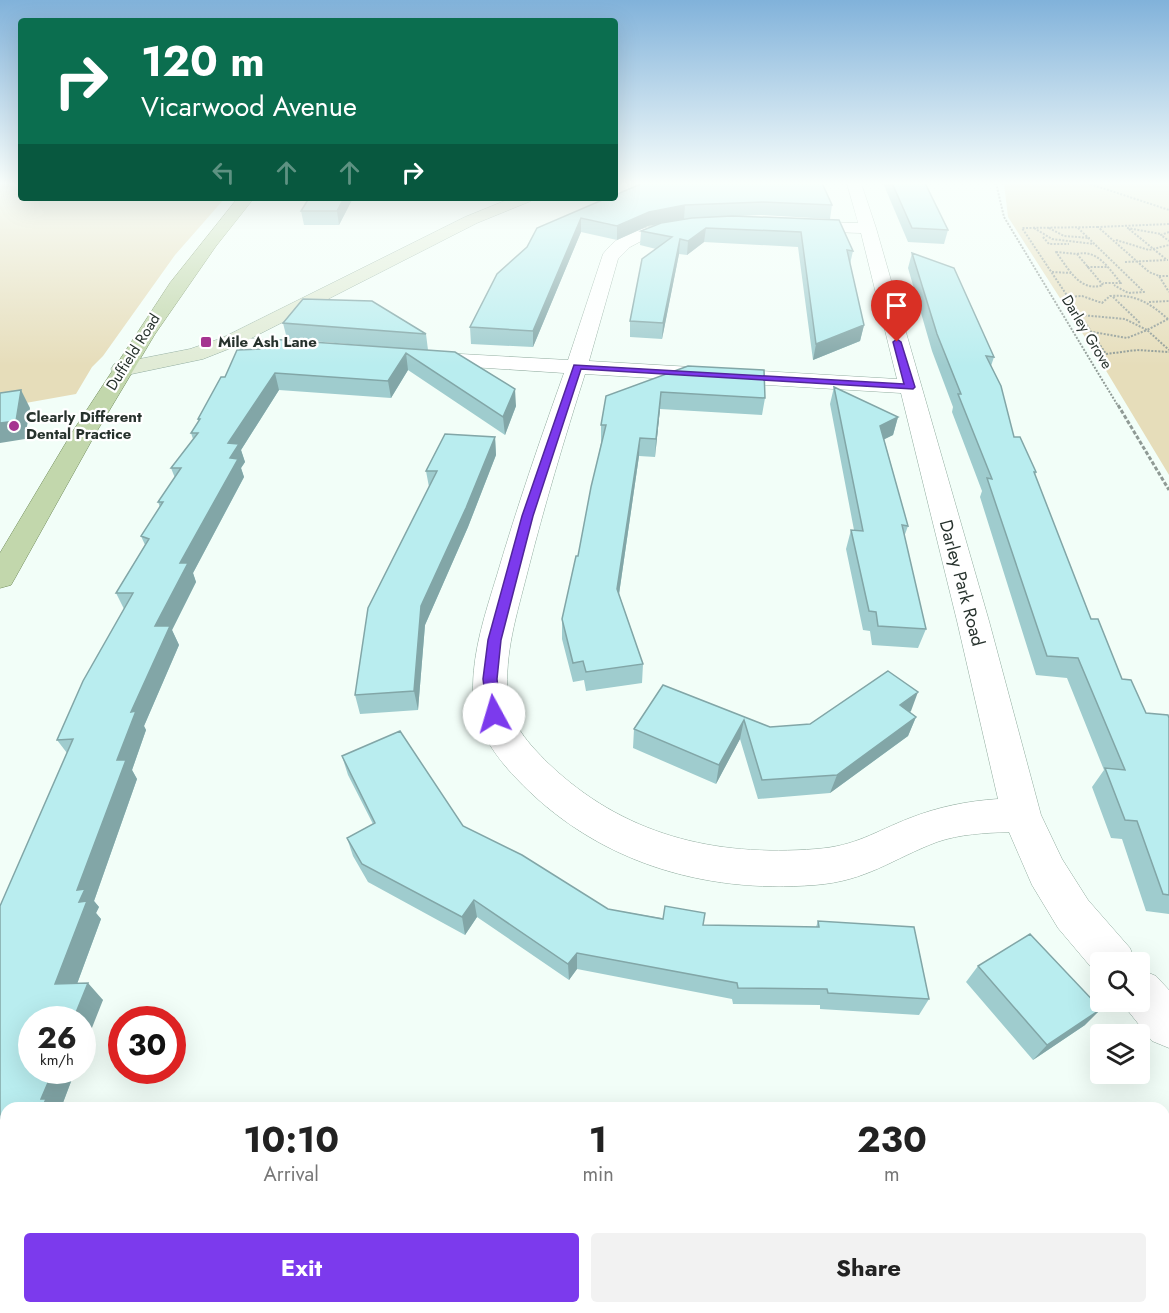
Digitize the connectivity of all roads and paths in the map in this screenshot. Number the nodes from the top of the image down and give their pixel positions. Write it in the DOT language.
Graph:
graph roads {
  1 [pos="207,244"];
  2 [pos="422,244"];
  3 [pos="623,244"];
  4 [pos="872,244"];
  5 [pos="1020,244"];
  6 [pos="1033,244"];
  7 [pos="1088,244"];
  8 [pos="1119,244"];
  9 [pos="1128,244"];
  10 [pos="1148,244"];
  11 [pos="1097,245"];
  12 [pos="1169,245"];
  13 [pos="1155,250"];
  14 [pos="1077,254"];
  15 [pos="1168,260"];
  16 [pos="1125,262"];
  17 [pos="1137,262"];
  18 [pos="1087,267"];
  19 [pos="1107,267"];
  20 [pos="1051,272"];
  21 [pos="1071,273"];
  22 [pos="1159,276"];
  23 [pos="1169,276"];
  24 [pos="1100,282"];
  25 [pos="1114,285"];
  26 [pos="1169,292"];
  27 [pos="1113,296"];
  28 [pos="1068,297"];
  29 [pos="1169,301"];
  30 [pos="1148,302"];
  31 [pos="1080,315"];
  32 [pos="1169,319"];
  33 [pos="1143,326"];
  34 [pos="1147,330"];
  35 [pos="1093,332"];
  36 [pos="229,342"];
  37 [pos="1169,351"];
  38 [pos="331,353"];
  39 [pos="400,357"];
  40 [pos="577,366"];
  41 [pos="122,369"];
  42 [pos="910,387"];
  43 [pos="1169,490"];
  44 [pos="0,578"];
  45 [pos="1021,815"];
  46 [pos="1105,952"];
  1 -- 41 [label="main road, Duffield Road"];
  2 -- 36 [label="street"];
  3 -- 40 [label="street"];
  4 -- 42 [label="street, Darley Park Road"];
  5 -- 43 [label="path, Darley Grove"];
  6 -- 20 [label="path"];
  7 -- 11 [label="path"];
  8 -- 17 [label="path"];
  9 -- 13 [label="path"];
  10 -- 13 [label="path"];
  11 -- 25 [label="path"];
  12 -- 13 [label="path"];
  13 -- 15 [label="path"];
  14 -- 18 [label="path"];
  14 -- 19 [label="path"];
  14 -- 21 [label="path"];
  15 -- 17 [label="path"];
  16 -- 17 [label="path"];
  17 -- 22 [label="path"];
  18 -- 19 [label="path"];
  18 -- 24 [label="path"];
  19 -- 25 [label="path"];
  20 -- 21 [label="path"];
  20 -- 28 [label="path"];
  21 -- 24 [label="path"];
  22 -- 23 [label="path"];
  22 -- 26 [label="path"];
  24 -- 25 [label="path"];
  27 -- 28 [label="path"];
  27 -- 30 [label="path"];
  27 -- 33 [label="path"];
  28 -- 31 [label="path"];
  29 -- 30 [label="path"];
  30 -- 32 [label="path"];
  31 -- 33 [label="path"];
  31 -- 35 [label="path"];
  32 -- 34 [label="path"];
  33 -- 34 [label="path"];
  34 -- 35 [label="path"];
  34 -- 37 [label="path"];
  35 -- 37 [label="path"];
  36 -- 38 [label="street"];
  36 -- 41 [label="street"];
  39 -- 40 [label="street"];
  40 -- 42 [label="street"];
  40 -- 45 [label="street"];
  41 -- 44 [label="main road, Duffield Road"];
  42 -- 45 [label="street, Darley Park Road"];
  45 -- 46 [label="street, Darley Park Road"];
}
